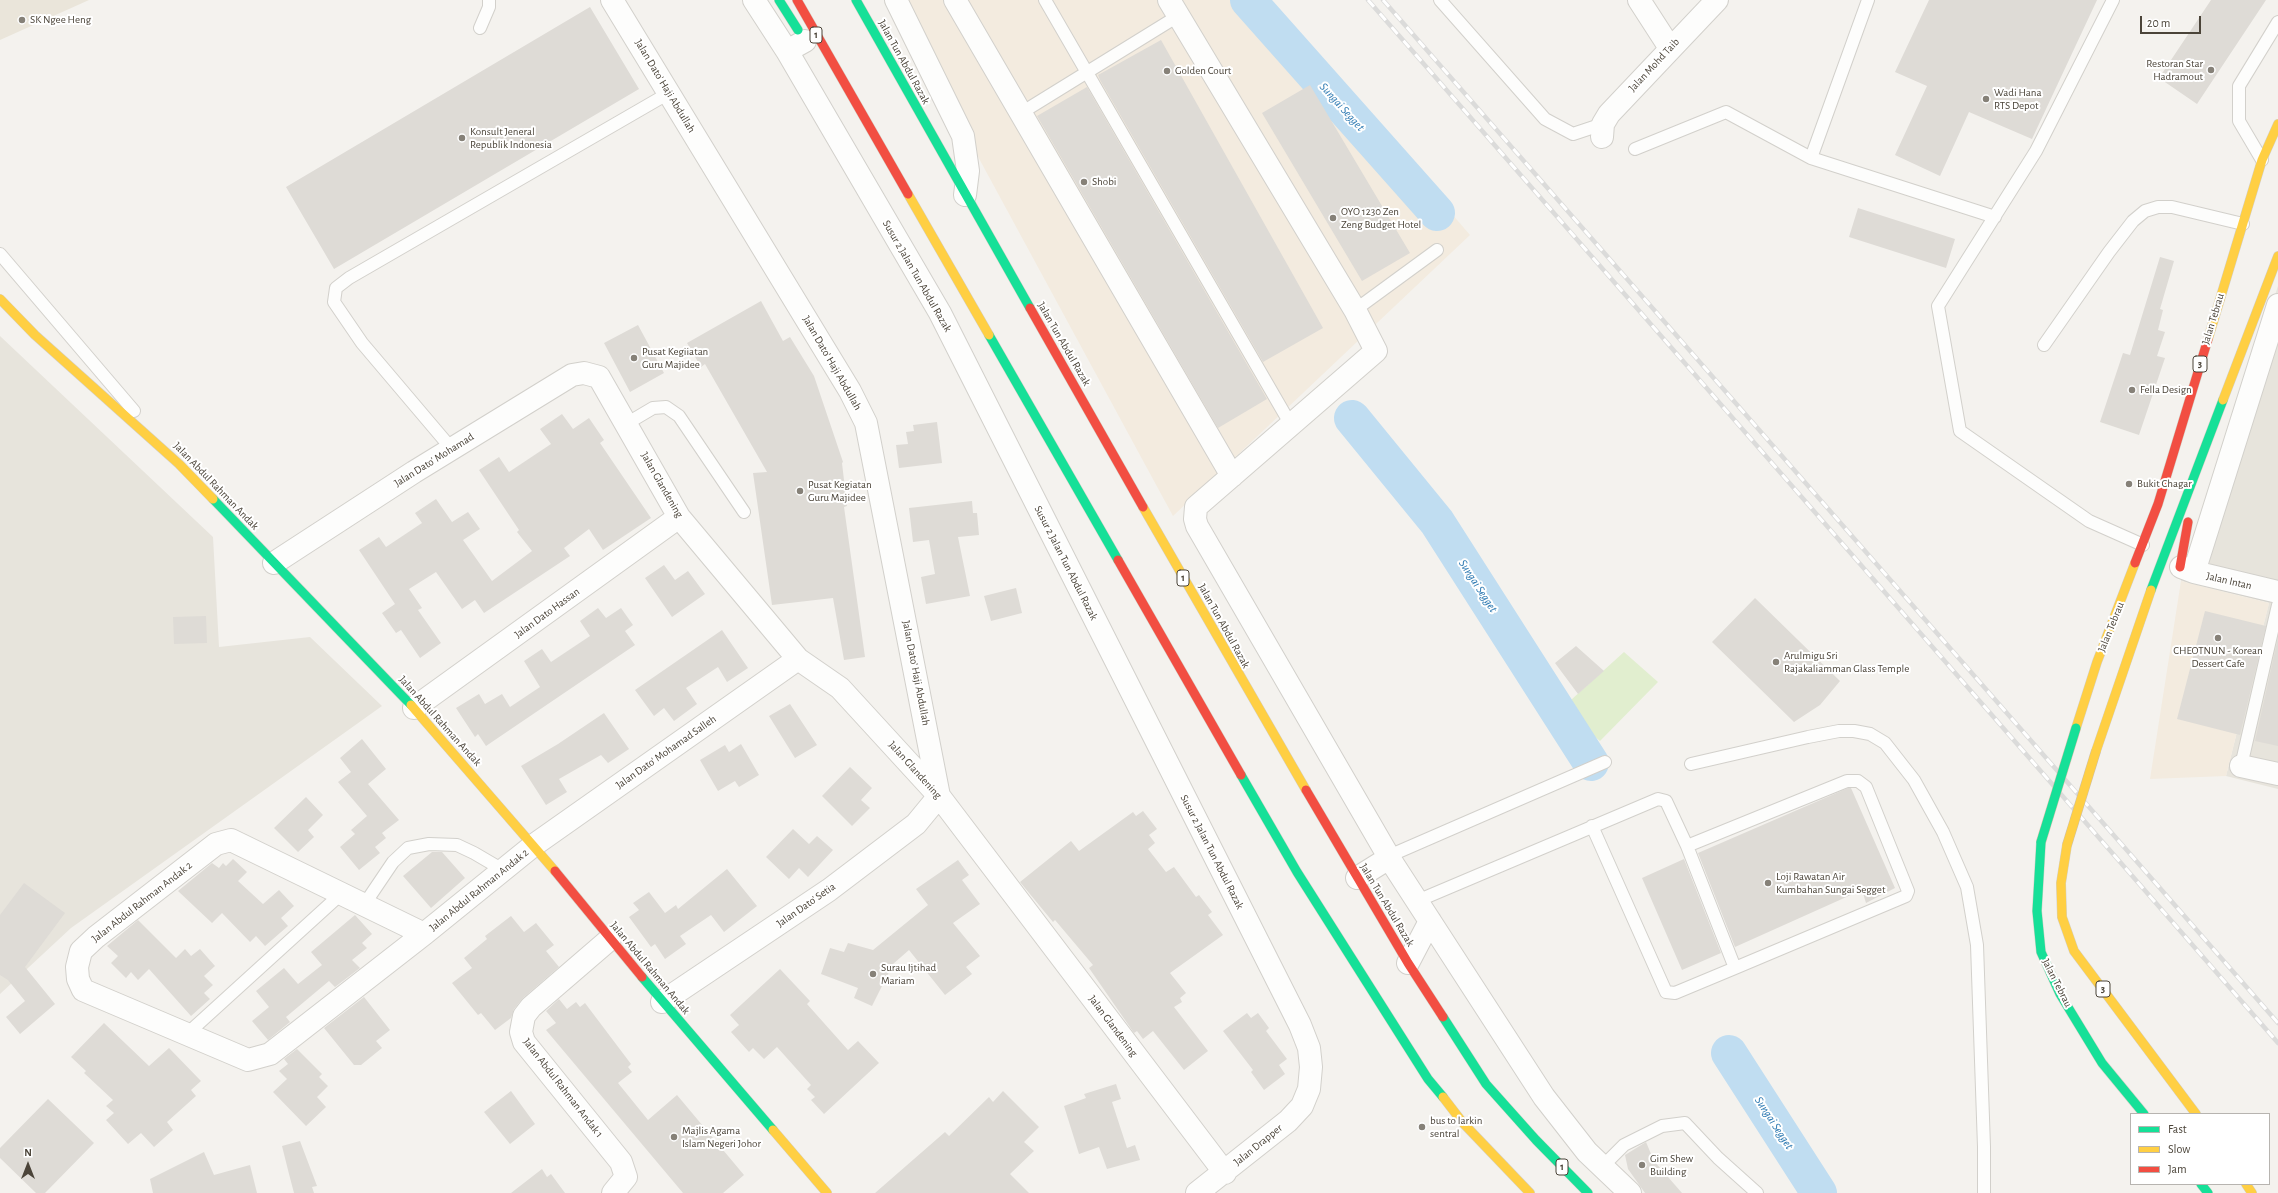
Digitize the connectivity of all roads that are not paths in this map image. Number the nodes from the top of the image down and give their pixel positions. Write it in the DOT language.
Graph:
graph roads {
  1 [pos="489,0"];
  2 [pos="612,0"];
  3 [pos="754,0"];
  4 [pos="779,0"];
  5 [pos="797,0"];
  6 [pos="856,0"];
  7 [pos="896,0"];
  8 [pos="955,0"];
  9 [pos="1045,0"];
  10 [pos="1440,0"];
  11 [pos="1639,0"];
  12 [pos="1717,0"];
  13 [pos="1868,0"];
  14 [pos="2113,0"];
  15 [pos="1174,8"];
  16 [pos="2278,22"];
  17 [pos="480,28"];
  18 [pos="804,47"];
  19 [pos="1670,48"];
  20 [pos="836,69"];
  21 [pos="1087,72"];
  22 [pos="669,93"];
  23 [pos="1021,113"];
  24 [pos="2278,124"];
  25 [pos="1603,130"];
  26 [pos="1635,149"];
  27 [pos="1811,158"];
  28 [pos="2262,160"];
  29 [pos="965,195"];
  30 [pos="1995,217"];
  31 [pos="2243,224"];
  32 [pos="1437,250"];
  33 [pos="0,254"];
  34 [pos="2278,256"];
  35 [pos="0,285"];
  36 [pos="0,299"];
  37 [pos="2278,305"];
  38 [pos="1355,310"];
  39 [pos="0,316"];
  40 [pos="35,335"];
  41 [pos="2044,345"];
  42 [pos="599,378"];
  43 [pos="2182,420"];
  44 [pos="626,424"];
  45 [pos="1291,425"];
  46 [pos="2212,430"];
  47 [pos="2188,435"];
  48 [pos="2202,438"];
  49 [pos="451,448"];
  50 [pos="180,464"];
  51 [pos="1232,476"];
  52 [pos="2195,476"];
  53 [pos="744,512"];
  54 [pos="679,517"];
  55 [pos="2143,545"];
  56 [pos="274,563"];
  57 [pos="2187,570"];
  58 [pos="2278,592"];
  59 [pos="2278,606"];
  60 [pos="798,659"];
  61 [pos="414,708"];
  62 [pos="1606,762"];
  63 [pos="1691,764"];
  64 [pos="2242,766"];
  65 [pos="2278,774"];
  66 [pos="940,796"];
  67 [pos="1592,826"];
  68 [pos="534,845"];
  69 [pos="1687,846"];
  70 [pos="1389,858"];
  71 [pos="503,870"];
  72 [pos="1357,878"];
  73 [pos="341,894"];
  74 [pos="1417,901"];
  75 [pos="364,905"];
  76 [pos="1430,921"];
  77 [pos="424,934"];
  78 [pos="610,939"];
  79 [pos="1408,963"];
  80 [pos="1735,968"];
  81 [pos="662,1002"];
  82 [pos="187,1034"];
  83 [pos="1309,1089"];
  84 [pos="2143,1113"];
  85 [pos="2195,1113"];
  86 [pos="1602,1167"];
  87 [pos="1225,1173"];
  88 [pos="2202,1185"];
  89 [pos="613,1193"];
  90 [pos="826,1193"];
  91 [pos="1197,1193"];
  92 [pos="1530,1193"];
  93 [pos="1588,1193"];
  94 [pos="1630,1193"];
  95 [pos="1757,1193"];
  96 [pos="1984,1193"];
  97 [pos="2208,1193"];
  1 -- 17 [label="lane"];
  2 -- 22 [label="street, Jalan Dato' Haji Abdullah"];
  3 -- 18 [label="street, Susur 2 Jalan Tun Abdul Razak"];
  4 -- 18 [label="main road"];
  5 -- 20 [label="main road, 1"];
  6 -- 29 [label="main road, Jalan Tun Abdul Razak / 1"];
  7 -- 29 [label="street"];
  8 -- 23 [label="street"];
  9 -- 21 [label="lane"];
  10 -- 25 [label="lane"];
  11 -- 19 [label="street"];
  12 -- 19 [label="street, Jalan Mohd Taib"];
  13 -- 27 [label="lane"];
  14 -- 30 [label="lane"];
  15 -- 21 [label="lane"];
  15 -- 38 [label="street"];
  16 -- 28 [label="lane"];
  18 -- 20 [label="main road"];
  18 -- 83 [label="street, Susur 2 Jalan Tun Abdul Razak"];
  19 -- 25 [label="street, Jalan Mohd Taib"];
  20 -- 92 [label="main road, 1"];
  21 -- 23 [label="lane"];
  21 -- 45 [label="lane"];
  22 -- 49 [label="lane"];
  22 -- 66 [label="street, Jalan Dato' Haji Abdullah"];
  23 -- 51 [label="street"];
  24 -- 28 [label="main road, Jalan Tebrau / 3"];
  26 -- 27 [label="lane"];
  27 -- 30 [label="lane"];
  28 -- 31 [label="main road, Jalan Tebrau / 3"];
  29 -- 72 [label="main road, Jalan Tun Abdul Razak / 1"];
  30 -- 55 [label="lane"];
  31 -- 41 [label="lane"];
  31 -- 43 [label="main road, Jalan Tebrau / 3"];
  32 -- 38 [label="lane"];
  33 -- 50 [label="lane"];
  34 -- 46 [label="main road, 3"];
  35 -- 40 [label="street"];
  36 -- 40 [label="main road, Jalan Abdul Rahman Andak"];
  37 -- 57 [label="street"];
  38 -- 45 [label="street"];
  39 -- 40 [label="street"];
  40 -- 50 [label="main road, Jalan Abdul Rahman Andak"];
  42 -- 44 [label="street, Jalan Glandening"];
  42 -- 49 [label="street, Jalan Dato' Mohamad"];
  43 -- 47 [label="main road"];
  43 -- 55 [label="main road, Jalan Tebrau / 3"];
  44 -- 53 [label="lane"];
  44 -- 54 [label="street, Jalan Glandening"];
  45 -- 51 [label="street"];
  46 -- 48 [label="main road"];
  46 -- 52 [label="main road, 3"];
  49 -- 56 [label="street, Jalan Dato' Mohamad"];
  50 -- 56 [label="main road, Jalan Abdul Rahman Andak"];
  51 -- 70 [label="street"];
  52 -- 57 [label="main road"];
  52 -- 85 [label="main road, 3, bridge"];
  54 -- 60 [label="street, Jalan Glandening"];
  54 -- 61 [label="street, Jalan Dato Hassan"];
  55 -- 84 [label="main road, Jalan Tebrau / 3, bridge"];
  56 -- 61 [label="main road, Jalan Abdul Rahman Andak"];
  57 -- 58 [label="street, Jalan Intan"];
  59 -- 64 [label="lane"];
  60 -- 66 [label="street, Jalan Glandening"];
  60 -- 68 [label="street, Jalan Dato' Mohamad Salleh"];
  61 -- 68 [label="main road, Jalan Abdul Rahman Andak"];
  62 -- 70 [label="lane"];
  63 -- 96 [label="lane"];
  64 -- 65 [label="street"];
  66 -- 81 [label="street, Jalan Dato’ Setia"];
  66 -- 87 [label="street, Jalan Glandening"];
  67 -- 69 [label="lane"];
  67 -- 74 [label="lane"];
  67 -- 80 [label="lane"];
  68 -- 71 [label="street, Jalan Abdul Rahman Andak 2"];
  68 -- 78 [label="main road, Jalan Abdul Rahman Andak"];
  69 -- 80 [label="lane"];
  69 -- 80 [label="lane"];
  70 -- 72 [label="street"];
  70 -- 74 [label="street"];
  71 -- 75 [label="lane"];
  71 -- 77 [label="street, Jalan Abdul Rahman Andak 2"];
  72 -- 79 [label="main road, Jalan Tun Abdul Razak / 1"];
  73 -- 75 [label="street, Jalan Abdul Rahman Andak 2"];
  73 -- 82 [label="lane"];
  73 -- 82 [label="street, Jalan Abdul Rahman Andak 2"];
  74 -- 76 [label="street"];
  75 -- 77 [label="street, Jalan Abdul Rahman Andak 2"];
  76 -- 79 [label="street"];
  76 -- 86 [label="street"];
  77 -- 82 [label="street, Jalan Abdul Rahman Andak 2"];
  78 -- 81 [label="main road, Jalan Abdul Rahman Andak"];
  78 -- 89 [label="street, Jalan Abdul Rahman Andak 1"];
  79 -- 93 [label="main road, Jalan Tun Abdul Razak / 1"];
  81 -- 90 [label="main road, Jalan Abdul Rahman Andak"];
  83 -- 87 [label="street, Jalan Drapper"];
  86 -- 94 [label="street"];
  86 -- 95 [label="lane"];
  87 -- 91 [label="street, Jalan Drapper"];
  88 -- 97 [label="main road"];
}
